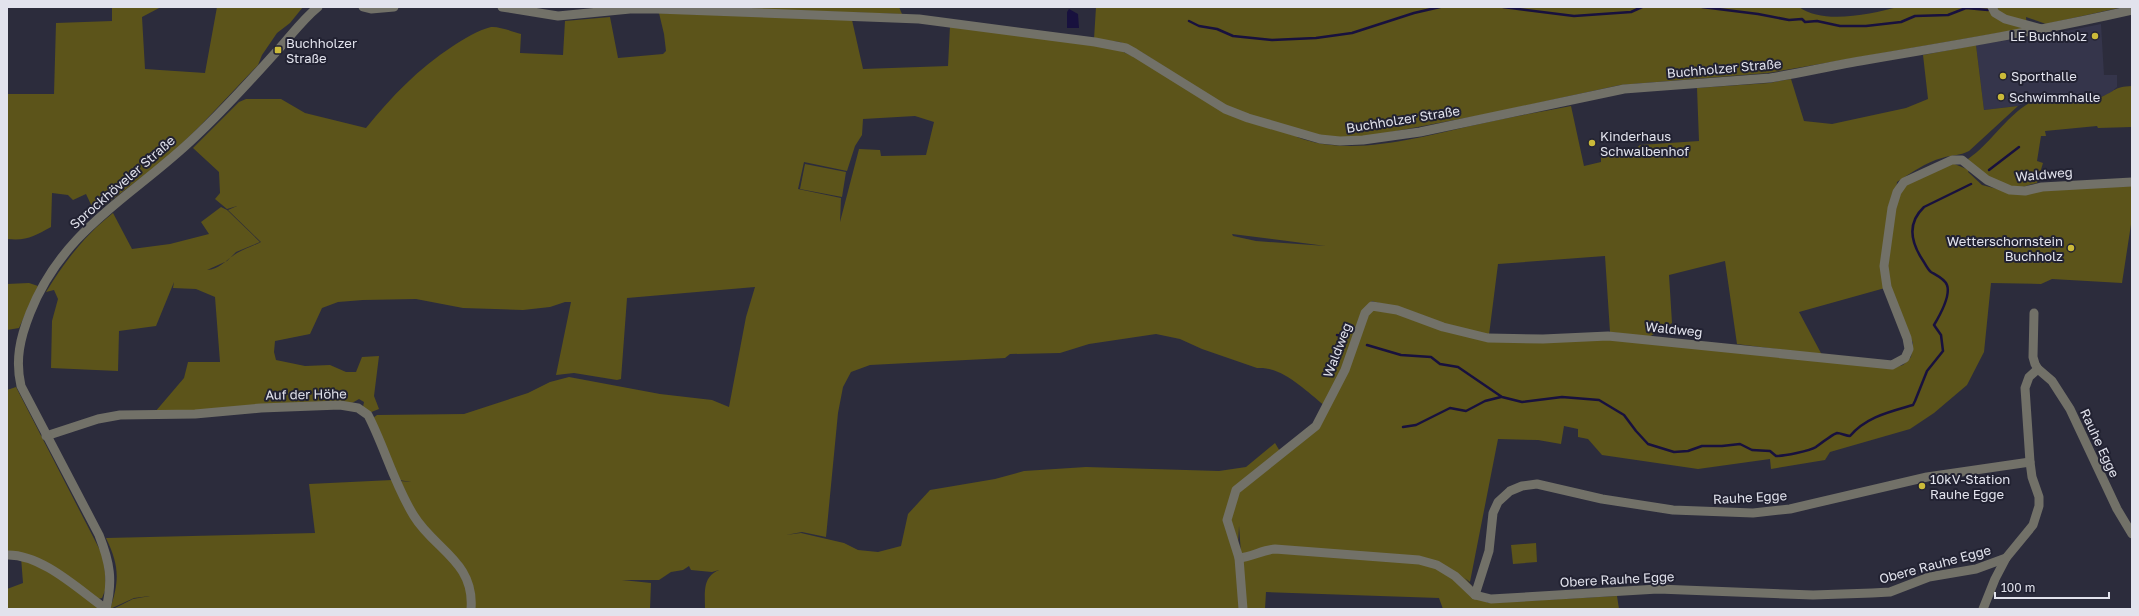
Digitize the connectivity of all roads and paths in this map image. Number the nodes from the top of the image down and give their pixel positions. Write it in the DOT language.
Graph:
graph roads {
  1 [pos="318,7"];
  2 [pos="363,7"];
  3 [pos="394,7"];
  4 [pos="502,7"];
  5 [pos="1992,7"];
  6 [pos="2132,10"];
  7 [pos="2043,30"];
  8 [pos="2132,182"];
  9 [pos="2034,313"];
  10 [pos="2038,369"];
  11 [pos="46,436"];
  12 [pos="2030,462"];
  13 [pos="2132,534"];
  14 [pos="7,554"];
  15 [pos="1238,558"];
  16 [pos="2006,558"];
  17 [pos="1475,595"];
  18 [pos="106,609"];
  19 [pos="471,609"];
  20 [pos="1243,609"];
  21 [pos="1983,609"];
  1 -- 11 [label="street, Sprockhöveler Straße"];
  2 -- 3 [label="street"];
  4 -- 7 [label="street, Buchholzer Straße"];
  5 -- 7 [label="street"];
  6 -- 7 [label="street, Buchholzer Straße"];
  8 -- 15 [label="street, Waldweg"];
  9 -- 10 [label="street"];
  10 -- 12 [label="street"];
  10 -- 13 [label="street, Rauhe Egge"];
  11 -- 18 [label="street, Sprockhöveler Straße"];
  11 -- 19 [label="street, Auf der Höhe"];
  12 -- 16 [label="street, Obere Rauhe Egge"];
  12 -- 17 [label="street, Rauhe Egge"];
  14 -- 18 [label="street"];
  15 -- 17 [label="street"];
  15 -- 20 [label="street, Waldweg"];
  16 -- 17 [label="street, Obere Rauhe Egge"];
  16 -- 21 [label="street, Obere Rauhe Egge"];
}
